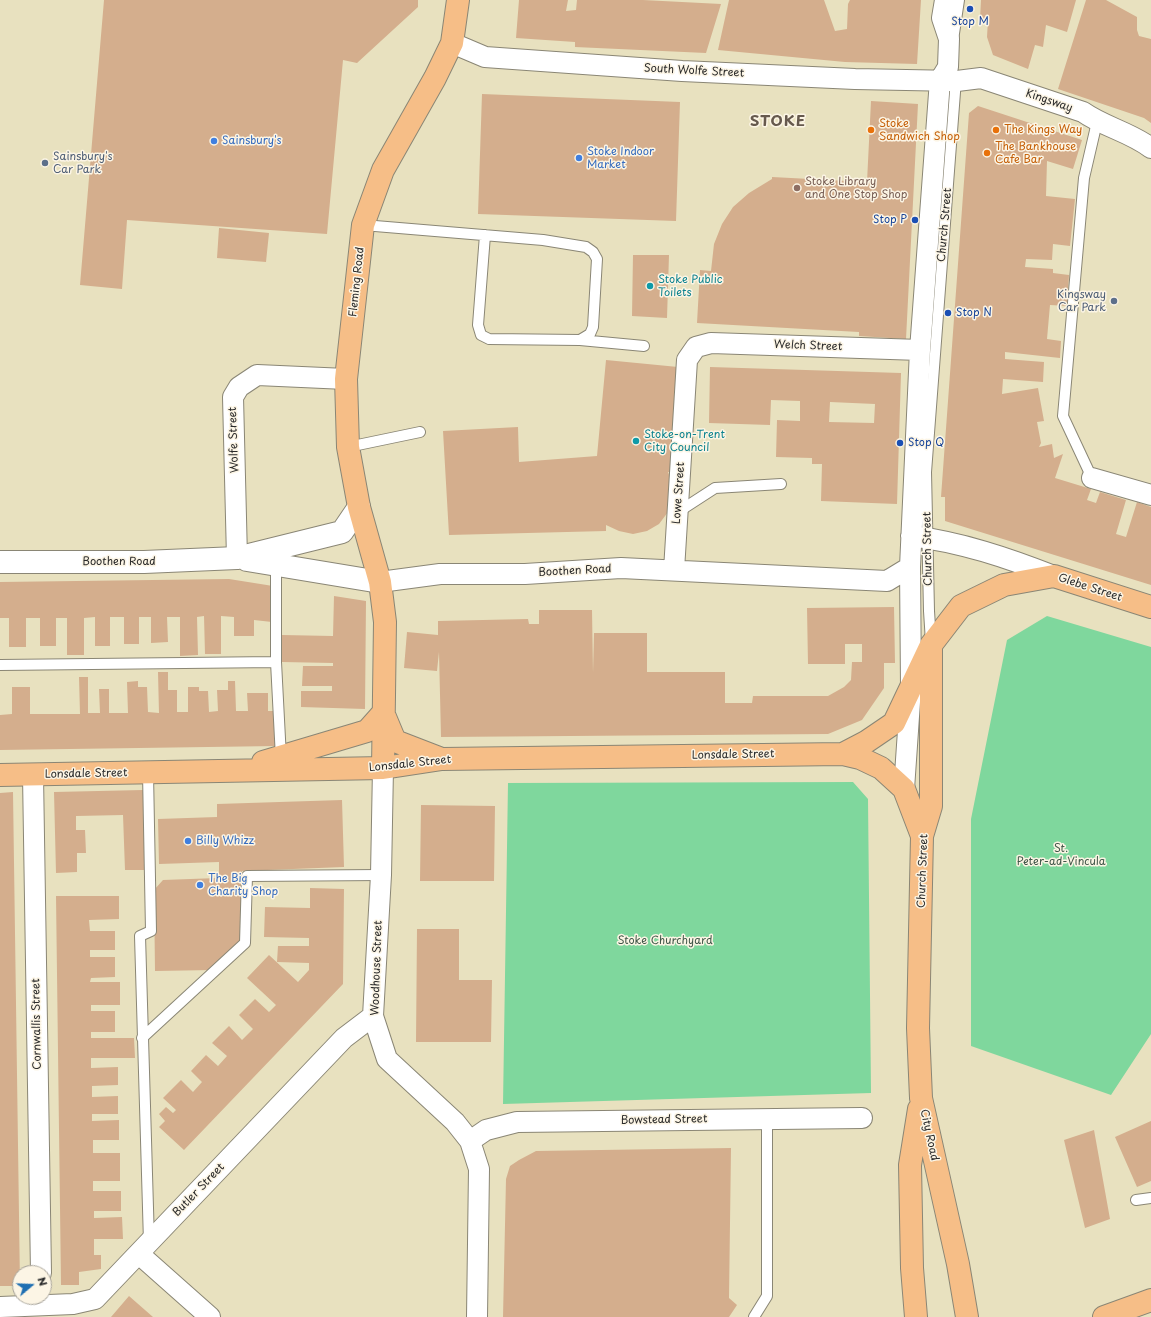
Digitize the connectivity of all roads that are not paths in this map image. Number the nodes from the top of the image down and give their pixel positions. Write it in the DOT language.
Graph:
graph roads {
  1 [pos="458,0"];
  2 [pos="945,0"];
  3 [pos="959,0"];
  4 [pos="452,43"];
  5 [pos="948,81"];
  6 [pos="1097,122"];
  7 [pos="1151,148"];
  8 [pos="363,225"];
  9 [pos="486,235"];
  10 [pos="580,340"];
  11 [pos="644,346"];
  12 [pos="696,347"];
  13 [pos="920,350"];
  14 [pos="346,379"];
  15 [pos="420,432"];
  16 [pos="348,447"];
  17 [pos="1092,478"];
  18 [pos="781,484"];
  19 [pos="1151,495"];
  20 [pos="359,507"];
  21 [pos="678,512"];
  22 [pos="919,537"];
  23 [pos="237,558"];
  24 [pos="0,562"];
  25 [pos="276,565"];
  26 [pos="910,567"];
  27 [pos="674,570"];
  28 [pos="1054,576"];
  29 [pos="380,582"];
  30 [pos="1151,607"];
  31 [pos="931,645"];
  32 [pos="276,662"];
  33 [pos="0,665"];
  34 [pos="911,687"];
  35 [pos="383,713"];
  36 [pos="844,754"];
  37 [pos="281,758"];
  38 [pos="442,759"];
  39 [pos="383,768"];
  40 [pos="225,771"];
  41 [pos="148,773"];
  42 [pos="0,775"];
  43 [pos="33,775"];
  44 [pos="904,789"];
  45 [pos="922,836"];
  46 [pos="381,875"];
  47 [pos="373,1016"];
  48 [pos="142,1038"];
  49 [pos="921,1098"];
  50 [pos="862,1118"];
  51 [pos="767,1119"];
  52 [pos="470,1141"];
  53 [pos="1151,1198"];
  54 [pos="1136,1200"];
  55 [pos="144,1249"];
  56 [pos="41,1265"];
  57 [pos="1151,1300"];
  58 [pos="0,1307"];
  59 [pos="42,1307"];
  60 [pos="210,1317"];
  61 [pos="477,1317"];
  62 [pos="754,1317"];
  63 [pos="916,1317"];
  64 [pos="966,1317"];
  65 [pos="1104,1317"];
  1 -- 4 [label="main road, Fleming Road"];
  2 -- 5 [label="street, Church Street"];
  3 -- 5 [label="lane, Church Street"];
  4 -- 5 [label="street, South Wolfe Street"];
  4 -- 8 [label="main road, Fleming Road"];
  5 -- 6 [label="street, Kingsway"];
  5 -- 13 [label="street, Church Street"];
  5 -- 22 [label="lane, Church Street"];
  6 -- 7 [label="street, Kingsway"];
  6 -- 17 [label="lane"];
  8 -- 9 [label="lane"];
  8 -- 14 [label="main road, Fleming Road"];
  9 -- 10 [label="lane"];
  9 -- 10 [label="lane"];
  10 -- 11 [label="lane"];
  12 -- 13 [label="street, Welch Street"];
  12 -- 21 [label="street, Lowe Street"];
  13 -- 22 [label="street, Church Street"];
  14 -- 16 [label="main road, Fleming Road"];
  14 -- 23 [label="street, Wolfe Street"];
  15 -- 16 [label="lane"];
  16 -- 20 [label="main road, Fleming Road"];
  17 -- 19 [label="street"];
  18 -- 21 [label="lane"];
  20 -- 23 [label="street, Boothen Road"];
  20 -- 29 [label="main road, Fleming Road"];
  21 -- 27 [label="street, Lowe Street"];
  22 -- 26 [label="street, Church Street"];
  22 -- 28 [label="street"];
  22 -- 31 [label="lane, Church Street"];
  23 -- 24 [label="street, Boothen Road"];
  23 -- 25 [label="street, Boothen Road"];
  25 -- 29 [label="street, Boothen Road"];
  25 -- 32 [label="lane"];
  26 -- 27 [label="street, Boothen Road"];
  26 -- 34 [label="street, Church Street"];
  27 -- 29 [label="street, Boothen Road"];
  28 -- 30 [label="main road, Glebe Street"];
  28 -- 31 [label="main road, Glebe Street"];
  29 -- 35 [label="main road, Woodhouse Street"];
  31 -- 34 [label="main road, Glebe Street"];
  31 -- 45 [label="main road, Church Street"];
  32 -- 33 [label="lane"];
  32 -- 37 [label="lane"];
  34 -- 36 [label="main road, Lonsdale Street"];
  34 -- 44 [label="street, Church Street"];
  35 -- 37 [label="main road"];
  35 -- 38 [label="main road"];
  35 -- 39 [label="main road, Woodhouse Street"];
  36 -- 38 [label="main road, Lonsdale Street"];
  36 -- 44 [label="main road, Lonsdale Street"];
  37 -- 40 [label="main road"];
  38 -- 39 [label="main road, Lonsdale Street"];
  39 -- 40 [label="main road, Lonsdale Street"];
  39 -- 46 [label="street, Woodhouse Street"];
  40 -- 41 [label="main road, Lonsdale Street"];
  41 -- 43 [label="main road, Lonsdale Street"];
  41 -- 48 [label="lane"];
  42 -- 43 [label="main road, Lonsdale Street"];
  43 -- 56 [label="street, Cornwallis Street"];
  44 -- 45 [label="main road, Lonsdale Street"];
  45 -- 49 [label="main road, Church Street"];
  46 -- 47 [label="street, Woodhouse Street"];
  46 -- 48 [label="lane"];
  47 -- 52 [label="street, Woodhouse Street"];
  47 -- 55 [label="street, Butler Street"];
  48 -- 55 [label="lane"];
  49 -- 63 [label="main road, City Road"];
  49 -- 64 [label="main road, City Road"];
  50 -- 51 [label="street, Bowstead Street"];
  51 -- 52 [label="street, Bowstead Street"];
  51 -- 62 [label="lane"];
  52 -- 61 [label="street, Woodhouse Street"];
  53 -- 54 [label="lane"];
  55 -- 59 [label="street, Butler Street"];
  55 -- 60 [label="street"];
  57 -- 65 [label="main road"];
  58 -- 59 [label="street, Butler Street"];
}
